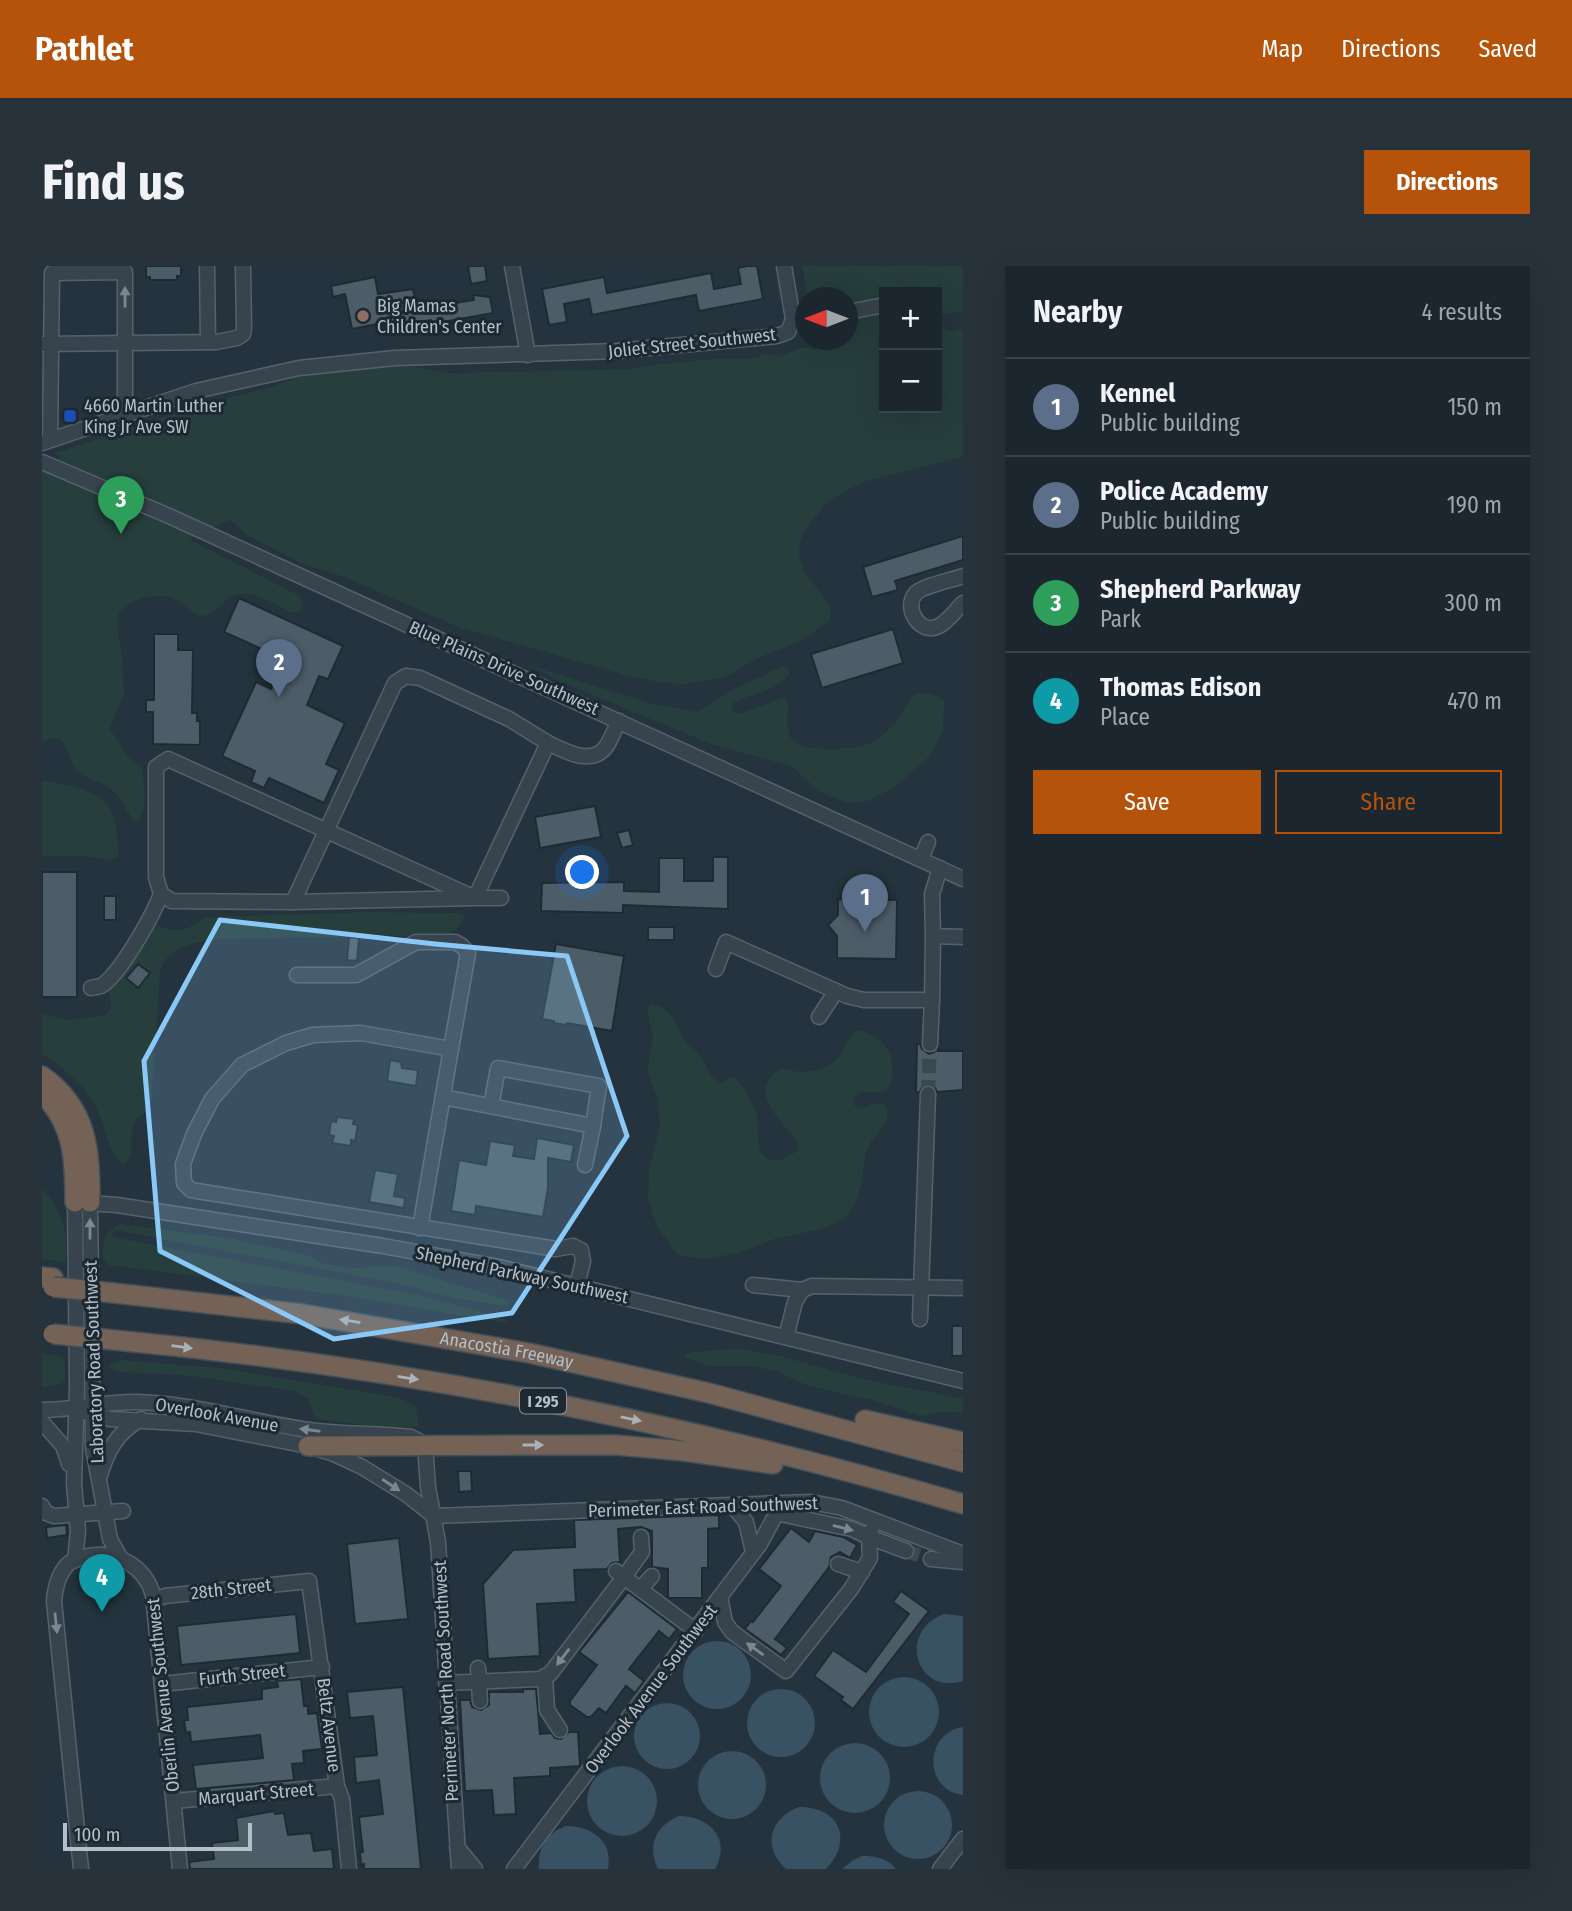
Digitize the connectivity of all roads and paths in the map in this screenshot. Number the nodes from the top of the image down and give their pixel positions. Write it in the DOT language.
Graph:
graph roads {
  1 [pos="207,266"];
  2 [pos="243,266"];
  3 [pos="512,266"];
  4 [pos="784,266"];
  5 [pos="795,305"];
  6 [pos="879,306"];
  7 [pos="858,310"];
  8 [pos="795,323"];
  9 [pos="208,342"];
  10 [pos="125,343"];
  11 [pos="47,344"];
  12 [pos="528,355"];
  13 [pos="125,415"];
  14 [pos="46,442"];
  15 [pos="42,462"];
  16 [pos="963,576"];
  17 [pos="963,603"];
  18 [pos="619,721"];
  19 [pos="548,743"];
  20 [pos="327,832"];
  21 [pos="928,842"];
  22 [pos="921,859"];
  23 [pos="940,868"];
  24 [pos="963,879"];
  25 [pos="161,894"];
  26 [pos="475,898"];
  27 [pos="502,898"];
  28 [pos="293,901"];
  29 [pos="933,936"];
  30 [pos="963,937"];
  31 [pos="716,970"];
  32 [pos="297,975"];
  33 [pos="90,988"];
  34 [pos="836,992"];
  35 [pos="932,1000"];
  36 [pos="818,1017"];
  37 [pos="929,1044"];
  38 [pos="452,1049"];
  39 [pos="42,1076"];
  40 [pos="42,1093"];
  41 [pos="928,1094"];
  42 [pos="443,1097"];
  43 [pos="491,1106"];
  44 [pos="593,1126"];
  45 [pos="585,1166"];
  46 [pos="83,1202"];
  47 [pos="420,1228"];
  48 [pos="47,1282"];
  49 [pos="753,1285"];
  50 [pos="577,1286"];
  51 [pos="921,1287"];
  52 [pos="963,1288"];
  53 [pos="802,1290"];
  54 [pos="920,1319"];
  55 [pos="48,1334"];
  56 [pos="786,1337"];
  57 [pos="963,1381"];
  58 [pos="753,1404"];
  59 [pos="75,1409"];
  60 [pos="42,1410"];
  61 [pos="91,1410"];
  62 [pos="141,1419"];
  63 [pos="42,1422"];
  64 [pos="963,1442"];
  65 [pos="425,1444"];
  66 [pos="308,1446"];
  67 [pos="963,1462"];
  68 [pos="98,1480"];
  69 [pos="74,1483"];
  70 [pos="963,1504"];
  71 [pos="732,1505"];
  72 [pos="42,1506"];
  73 [pos="779,1509"];
  74 [pos="123,1511"];
  75 [pos="105,1513"];
  76 [pos="963,1514"];
  77 [pos="77,1515"];
  78 [pos="434,1516"];
  79 [pos="875,1520"];
  80 [pos="641,1537"];
  81 [pos="869,1537"];
  82 [pos="906,1551"];
  83 [pos="753,1552"];
  84 [pos="963,1554"];
  85 [pos="121,1559"];
  86 [pos="931,1559"];
  87 [pos="75,1560"];
  88 [pos="963,1562"];
  89 [pos="838,1564"];
  90 [pos="862,1572"];
  91 [pos="620,1574"];
  92 [pos="652,1576"];
  93 [pos="42,1579"];
  94 [pos="309,1581"];
  95 [pos="58,1583"];
  96 [pos="641,1588"];
  97 [pos="720,1597"];
  98 [pos="154,1600"];
  99 [pos="695,1631"];
  100 [pos="322,1667"];
  101 [pos="479,1675"];
  102 [pos="545,1676"];
  103 [pos="446,1683"];
  104 [pos="162,1684"];
  105 [pos="481,1701"];
  106 [pos="560,1730"];
  107 [pos="337,1786"];
  108 [pos="174,1801"];
  109 [pos="963,1839"];
  110 [pos="456,1846"];
  111 [pos="81,1869"];
  112 [pos="180,1869"];
  113 [pos="349,1869"];
  114 [pos="459,1869"];
  115 [pos="475,1869"];
  116 [pos="514,1869"];
  117 [pos="940,1869"];
  1 -- 9 [label="street"];
  2 -- 9 [label="street"];
  3 -- 12 [label="street"];
  4 -- 5 [label="street, Joliet Street Southwest"];
  6 -- 7 [label="street"];
  8 -- 12 [label="street, Joliet Street Southwest"];
  9 -- 10 [label="street"];
  10 -- 11 [label="street"];
  10 -- 11 [label="street, one-way"];
  10 -- 13 [label="street"];
  11 -- 14 [label="street"];
  12 -- 13 [label="street, Joliet Street Southwest"];
  13 -- 14 [label="street, Joliet Street Southwest"];
  15 -- 18 [label="street, Blue Plains Drive Southwest"];
  16 -- 17 [label="street"];
  18 -- 19 [label="street"];
  18 -- 22 [label="street, Blue Plains Drive Southwest"];
  19 -- 20 [label="street"];
  19 -- 26 [label="street"];
  20 -- 25 [label="street"];
  20 -- 26 [label="street"];
  20 -- 28 [label="street"];
  21 -- 22 [label="street"];
  22 -- 23 [label="street, Blue Plains Drive Southwest"];
  23 -- 24 [label="street, Blue Plains Drive Southwest"];
  23 -- 29 [label="street"];
  25 -- 28 [label="street"];
  25 -- 33 [label="street"];
  26 -- 27 [label="street"];
  26 -- 28 [label="street"];
  29 -- 30 [label="street"];
  29 -- 35 [label="street"];
  31 -- 34 [label="street"];
  32 -- 38 [label="street"];
  34 -- 35 [label="street"];
  34 -- 36 [label="street"];
  35 -- 37 [label="street"];
  38 -- 42 [label="street"];
  38 -- 47 [label="street"];
  39 -- 46 [label="highway"];
  40 -- 46 [label="highway"];
  41 -- 51 [label="street"];
  42 -- 43 [label="street"];
  42 -- 47 [label="street"];
  43 -- 44 [label="street"];
  43 -- 44 [label="street"];
  44 -- 45 [label="street"];
  46 -- 50 [label="street, Shepherd Parkway Southwest"];
  46 -- 59 [label="street, Laboratory Road Southwest"];
  61 -- 46 [label="street, Laboratory Road Southwest, one-way"];
  47 -- 50 [label="street"];
  58 -- 48 [label="highway, Anacostia Freeway, one-way, bridge"];
  49 -- 53 [label="street"];
  50 -- 56 [label="street, Shepherd Parkway Southwest"];
  51 -- 52 [label="street"];
  51 -- 53 [label="street"];
  51 -- 54 [label="street"];
  53 -- 56 [label="street"];
  55 -- 70 [label="highway, I 295, one-way, bridge"];
  56 -- 57 [label="street, Shepherd Parkway Southwest"];
  58 -- 64 [label="highway"];
  58 -- 67 [label="highway, Anacostia Freeway"];
  59 -- 60 [label="street"];
  59 -- 61 [label="street, Overlook Avenue"];
  59 -- 69 [label="street, Laboratory Road Southwest"];
  61 -- 62 [label="street, Overlook Avenue"];
  65 -- 61 [label="street, Overlook Avenue, one-way"];
  61 -- 68 [label="street, Laboratory Road Southwest"];
  62 -- 66 [label="street, Overlook Avenue"];
  62 -- 68 [label="street"];
  63 -- 69 [label="street"];
  65 -- 66 [label="highway"];
  65 -- 76 [label="highway, one-way"];
  65 -- 78 [label="street"];
  66 -- 78 [label="street, Overlook Avenue, one-way"];
  68 -- 75 [label="street, Laboratory Road Southwest"];
  69 -- 77 [label="street, Laboratory Road Southwest"];
  71 -- 73 [label="street, Perimeter East Road Southwest"];
  71 -- 78 [label="street, Perimeter East Road Southwest"];
  71 -- 83 [label="street"];
  72 -- 77 [label="street"];
  73 -- 79 [label="street, Perimeter East Road Southwest"];
  73 -- 81 [label="street, one-way"];
  73 -- 83 [label="street, Overlook Avenue Southwest"];
  74 -- 75 [label="street"];
  75 -- 77 [label="street"];
  75 -- 85 [label="street, Laboratory Road Southwest"];
  77 -- 87 [label="street, Laboratory Road Southwest"];
  78 -- 103 [label="street, Perimeter North Road Southwest"];
  79 -- 81 [label="street"];
  79 -- 84 [label="street, Perimeter East Road Southwest"];
  80 -- 91 [label="street"];
  81 -- 82 [label="street"];
  81 -- 90 [label="street"];
  83 -- 97 [label="street, Overlook Avenue Southwest"];
  85 -- 87 [label="street"];
  85 -- 98 [label="street, Oberlin Avenue Southwest"];
  86 -- 88 [label="street"];
  87 -- 95 [label="street"];
  89 -- 90 [label="street"];
  90 -- 97 [label="street, one-way"];
  91 -- 96 [label="street"];
  91 -- 102 [label="street, one-way"];
  92 -- 96 [label="street"];
  93 -- 95 [label="street"];
  94 -- 98 [label="street, 28th Street"];
  94 -- 100 [label="street, Beltz Avenue"];
  95 -- 111 [label="street, one-way"];
  96 -- 99 [label="street"];
  97 -- 99 [label="street, Overlook Avenue Southwest"];
  98 -- 104 [label="street, Oberlin Avenue Southwest"];
  99 -- 116 [label="street, Overlook Avenue Southwest"];
  100 -- 104 [label="street, Furth Street"];
  100 -- 107 [label="street, Beltz Avenue"];
  101 -- 102 [label="street"];
  101 -- 103 [label="street"];
  101 -- 105 [label="street"];
  102 -- 106 [label="street"];
  103 -- 110 [label="street, Perimeter North Road Southwest"];
  104 -- 108 [label="street, Oberlin Avenue Southwest"];
  107 -- 108 [label="street, Marquart Street"];
  107 -- 113 [label="street, Beltz Avenue"];
  108 -- 112 [label="street, Oberlin Avenue Southwest"];
  109 -- 117 [label="street"];
  110 -- 114 [label="street"];
  110 -- 115 [label="street"];
}
